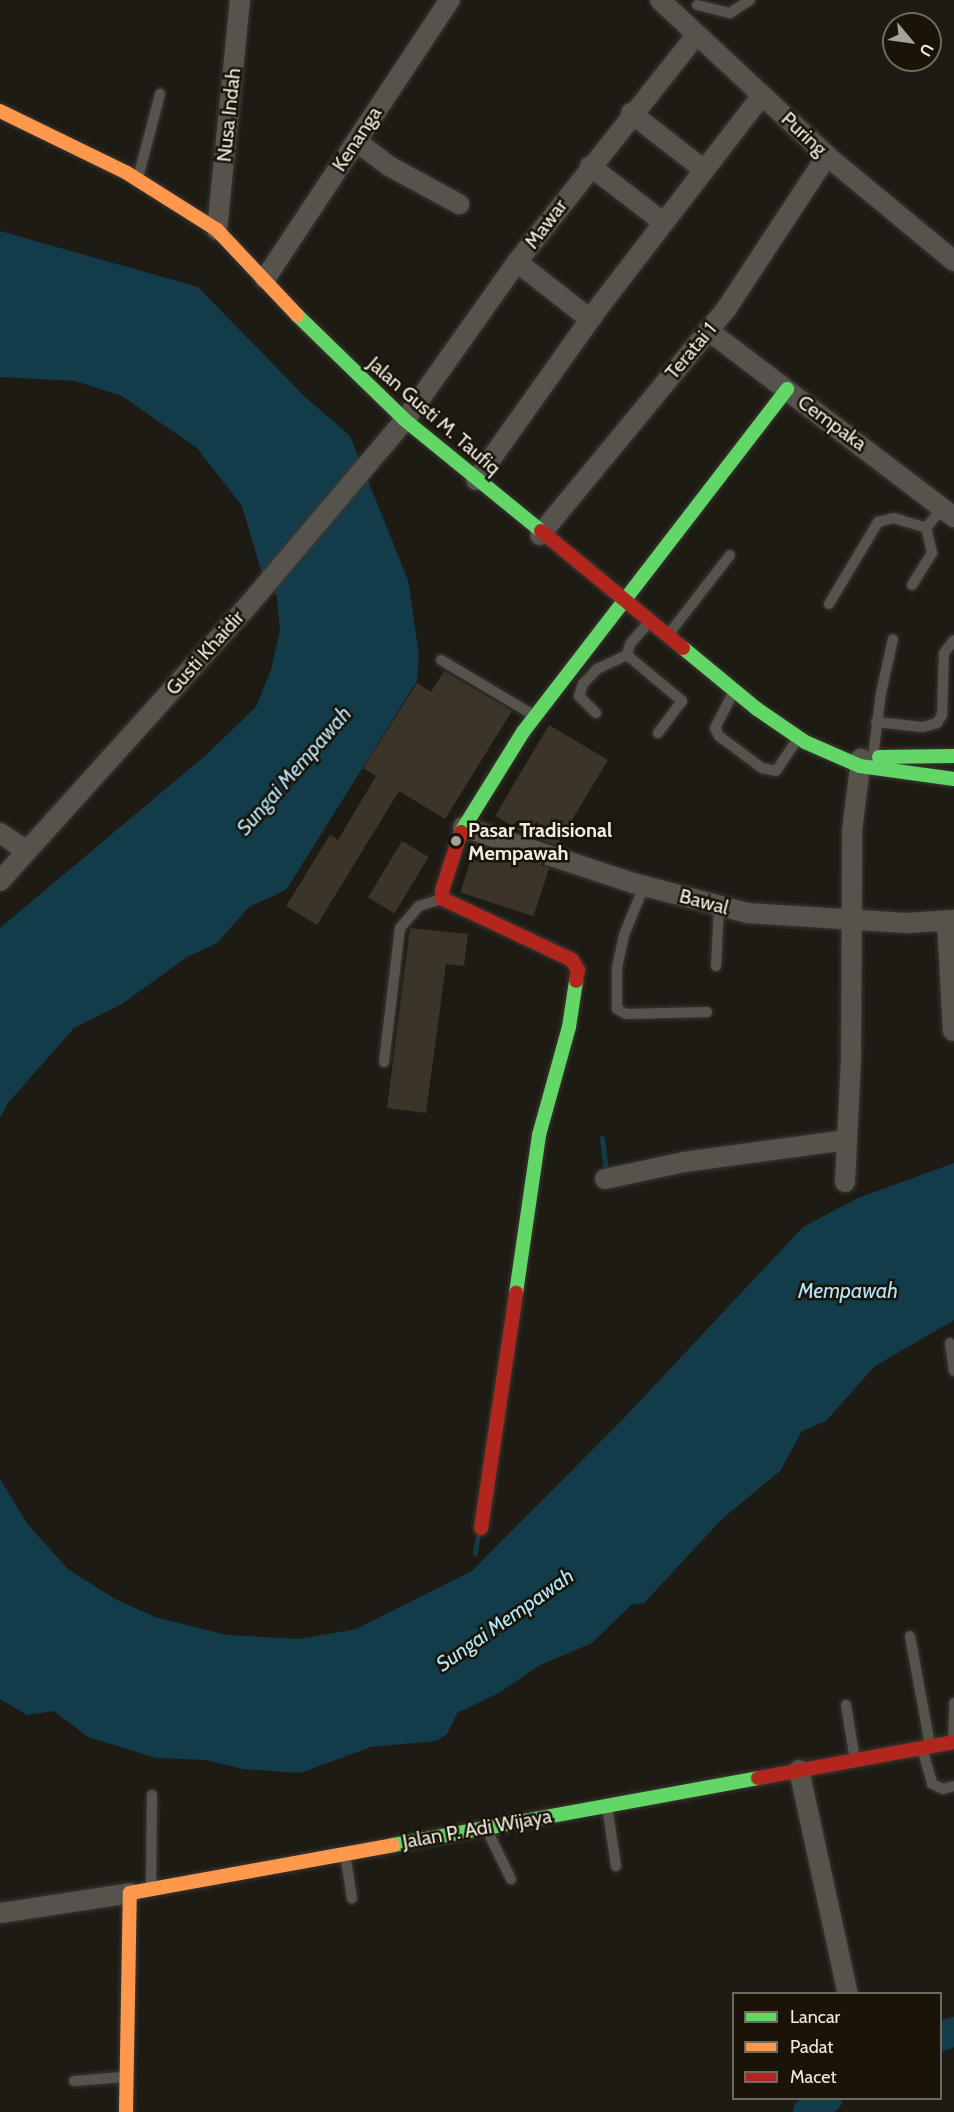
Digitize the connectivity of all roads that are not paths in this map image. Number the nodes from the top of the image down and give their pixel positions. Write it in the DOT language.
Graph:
graph roads {
  1 [pos="240,0"];
  2 [pos="450,0"];
  3 [pos="660,0"];
  4 [pos="750,0"];
  5 [pos="698,3"];
  6 [pos="691,30"];
  7 [pos="160,94"];
  8 [pos="762,95"];
  9 [pos="0,111"];
  10 [pos="631,113"];
  11 [pos="356,141"];
  12 [pos="827,156"];
  13 [pos="590,166"];
  14 [pos="703,169"];
  15 [pos="137,180"];
  16 [pos="459,204"];
  17 [pos="663,222"];
  18 [pos="217,230"];
  19 [pos="954,261"];
  20 [pos="517,262"];
  21 [pos="265,279"];
  22 [pos="590,319"];
  23 [pos="709,331"];
  24 [pos="787,389"];
  25 [pos="405,420"];
  26 [pos="476,480"];
  27 [pos="948,513"];
  28 [pos="926,528"];
  29 [pos="540,535"];
  30 [pos="730,555"];
  31 [pos="912,585"];
  32 [pos="624,600"];
  33 [pos="830,603"];
  34 [pos="650,621"];
  35 [pos="668,635"];
  36 [pos="893,639"];
  37 [pos="954,640"];
  38 [pos="627,655"];
  39 [pos="441,660"];
  40 [pos="735,690"];
  41 [pos="596,713"];
  42 [pos="536,716"];
  43 [pos="876,722"];
  44 [pos="658,733"];
  45 [pos="798,737"];
  46 [pos="954,756"];
  47 [pos="864,761"];
  48 [pos="954,779"];
  49 [pos="463,827"];
  50 [pos="0,833"];
  51 [pos="27,851"];
  52 [pos="0,881"];
  53 [pos="644,886"];
  54 [pos="443,899"];
  55 [pos="718,906"];
  56 [pos="850,920"];
  57 [pos="950,921"];
  58 [pos="716,966"];
  59 [pos="707,1011"];
  60 [pos="953,1031"];
  61 [pos="384,1062"];
  62 [pos="847,1140"];
  63 [pos="605,1179"];
  64 [pos="845,1182"];
  65 [pos="950,1343"];
  66 [pos="954,1371"];
  67 [pos="481,1528"];
  68 [pos="910,1636"];
  69 [pos="954,1703"];
  70 [pos="846,1705"];
  71 [pos="953,1742"];
  72 [pos="926,1747"];
  73 [pos="855,1760"];
  74 [pos="799,1770"];
  75 [pos="954,1786"];
  76 [pos="152,1795"];
  77 [pos="607,1806"];
  78 [pos="485,1828"];
  79 [pos="345,1854"];
  80 [pos="616,1866"];
  81 [pos="511,1879"];
  82 [pos="152,1889"];
  83 [pos="130,1893"];
  84 [pos="352,1898"];
  85 [pos="0,1913"];
  86 [pos="849,1992"];
  87 [pos="128,2077"];
  88 [pos="74,2081"];
  89 [pos="126,2112"];
  1 -- 18 [label="street, Nusa Indah"];
  2 -- 11 [label="street, Kenanga"];
  3 -- 6 [label="street, Puring"];
  4 -- 5 [label="lane"];
  5 -- 6 [label="lane"];
  6 -- 8 [label="street, Puring"];
  6 -- 10 [label="street, Mawar"];
  7 -- 15 [label="lane"];
  8 -- 12 [label="street, Puring"];
  8 -- 14 [label="street"];
  9 -- 15 [label="main road, Jalan Gusti M. Taufiq"];
  10 -- 13 [label="street, Mawar"];
  10 -- 14 [label="street"];
  11 -- 16 [label="street"];
  11 -- 21 [label="street, Kenanga"];
  12 -- 19 [label="street, Puring"];
  12 -- 23 [label="street, Teratai 1"];
  13 -- 17 [label="street"];
  13 -- 20 [label="street, Mawar"];
  14 -- 17 [label="street"];
  15 -- 18 [label="main road, Jalan Gusti M. Taufiq"];
  17 -- 22 [label="street"];
  18 -- 21 [label="main road, Jalan Gusti M. Taufiq"];
  20 -- 22 [label="street"];
  20 -- 25 [label="street, Mawar"];
  21 -- 25 [label="main road, Jalan Gusti M. Taufiq"];
  22 -- 26 [label="street"];
  23 -- 24 [label="street, Cempaka"];
  23 -- 29 [label="street, Teratai 1"];
  24 -- 27 [label="street, Cempaka"];
  24 -- 32 [label="main road"];
  25 -- 26 [label="main road, Jalan Gusti M. Taufiq"];
  25 -- 51 [label="street, Gusti Khaidir"];
  26 -- 29 [label="main road, Jalan Gusti M. Taufiq"];
  27 -- 28 [label="lane"];
  28 -- 31 [label="lane"];
  28 -- 33 [label="lane"];
  29 -- 32 [label="main road, Jalan Gusti M. Taufiq"];
  30 -- 35 [label="lane"];
  32 -- 34 [label="main road, Jalan Gusti M. Taufiq"];
  32 -- 42 [label="main road"];
  34 -- 35 [label="main road, Jalan Gusti M. Taufiq"];
  34 -- 38 [label="lane"];
  35 -- 40 [label="main road, Jalan Gusti M. Taufiq"];
  36 -- 43 [label="lane"];
  37 -- 43 [label="lane"];
  38 -- 41 [label="lane"];
  38 -- 44 [label="lane"];
  39 -- 42 [label="lane"];
  40 -- 45 [label="main road, Jalan Gusti M. Taufiq"];
  40 -- 45 [label="lane"];
  42 -- 49 [label="main road"];
  43 -- 47 [label="lane"];
  45 -- 47 [label="main road, Jalan Gusti M. Taufiq"];
  46 -- 47 [label="main road, Jalan Gusti M. Taufiq"];
  47 -- 48 [label="main road, Jalan Gusti M. Taufiq"];
  47 -- 56 [label="street"];
  49 -- 53 [label="street, Bawal"];
  49 -- 54 [label="main road"];
  50 -- 51 [label="street"];
  51 -- 52 [label="street, Gusti Khaidir"];
  53 -- 55 [label="street, Bawal"];
  53 -- 59 [label="lane"];
  54 -- 61 [label="lane"];
  54 -- 67 [label="main road"];
  55 -- 56 [label="street, Bawal"];
  55 -- 58 [label="lane"];
  56 -- 57 [label="street, Bawal"];
  56 -- 62 [label="street"];
  57 -- 60 [label="street"];
  62 -- 63 [label="street"];
  62 -- 64 [label="street"];
  65 -- 66 [label="lane"];
  68 -- 72 [label="lane"];
  69 -- 71 [label="lane"];
  70 -- 73 [label="lane"];
  71 -- 72 [label="main road, Jalan P. Adi Wijaya"];
  72 -- 73 [label="main road, Jalan P. Adi Wijaya"];
  72 -- 75 [label="lane"];
  73 -- 74 [label="main road, Jalan P. Adi Wijaya"];
  74 -- 77 [label="main road, Jalan P. Adi Wijaya"];
  74 -- 86 [label="street"];
  76 -- 82 [label="lane"];
  77 -- 78 [label="main road, Jalan P. Adi Wijaya"];
  77 -- 80 [label="lane"];
  78 -- 79 [label="main road, Jalan P. Adi Wijaya"];
  78 -- 81 [label="lane"];
  79 -- 82 [label="main road, Jalan P. Adi Wijaya"];
  79 -- 84 [label="lane"];
  82 -- 83 [label="main road, Jalan P. Adi Wijaya"];
  83 -- 85 [label="street, Jalan P. Adi Wijaya"];
  83 -- 87 [label="main road"];
  87 -- 88 [label="lane"];
  87 -- 89 [label="main road"];
}
